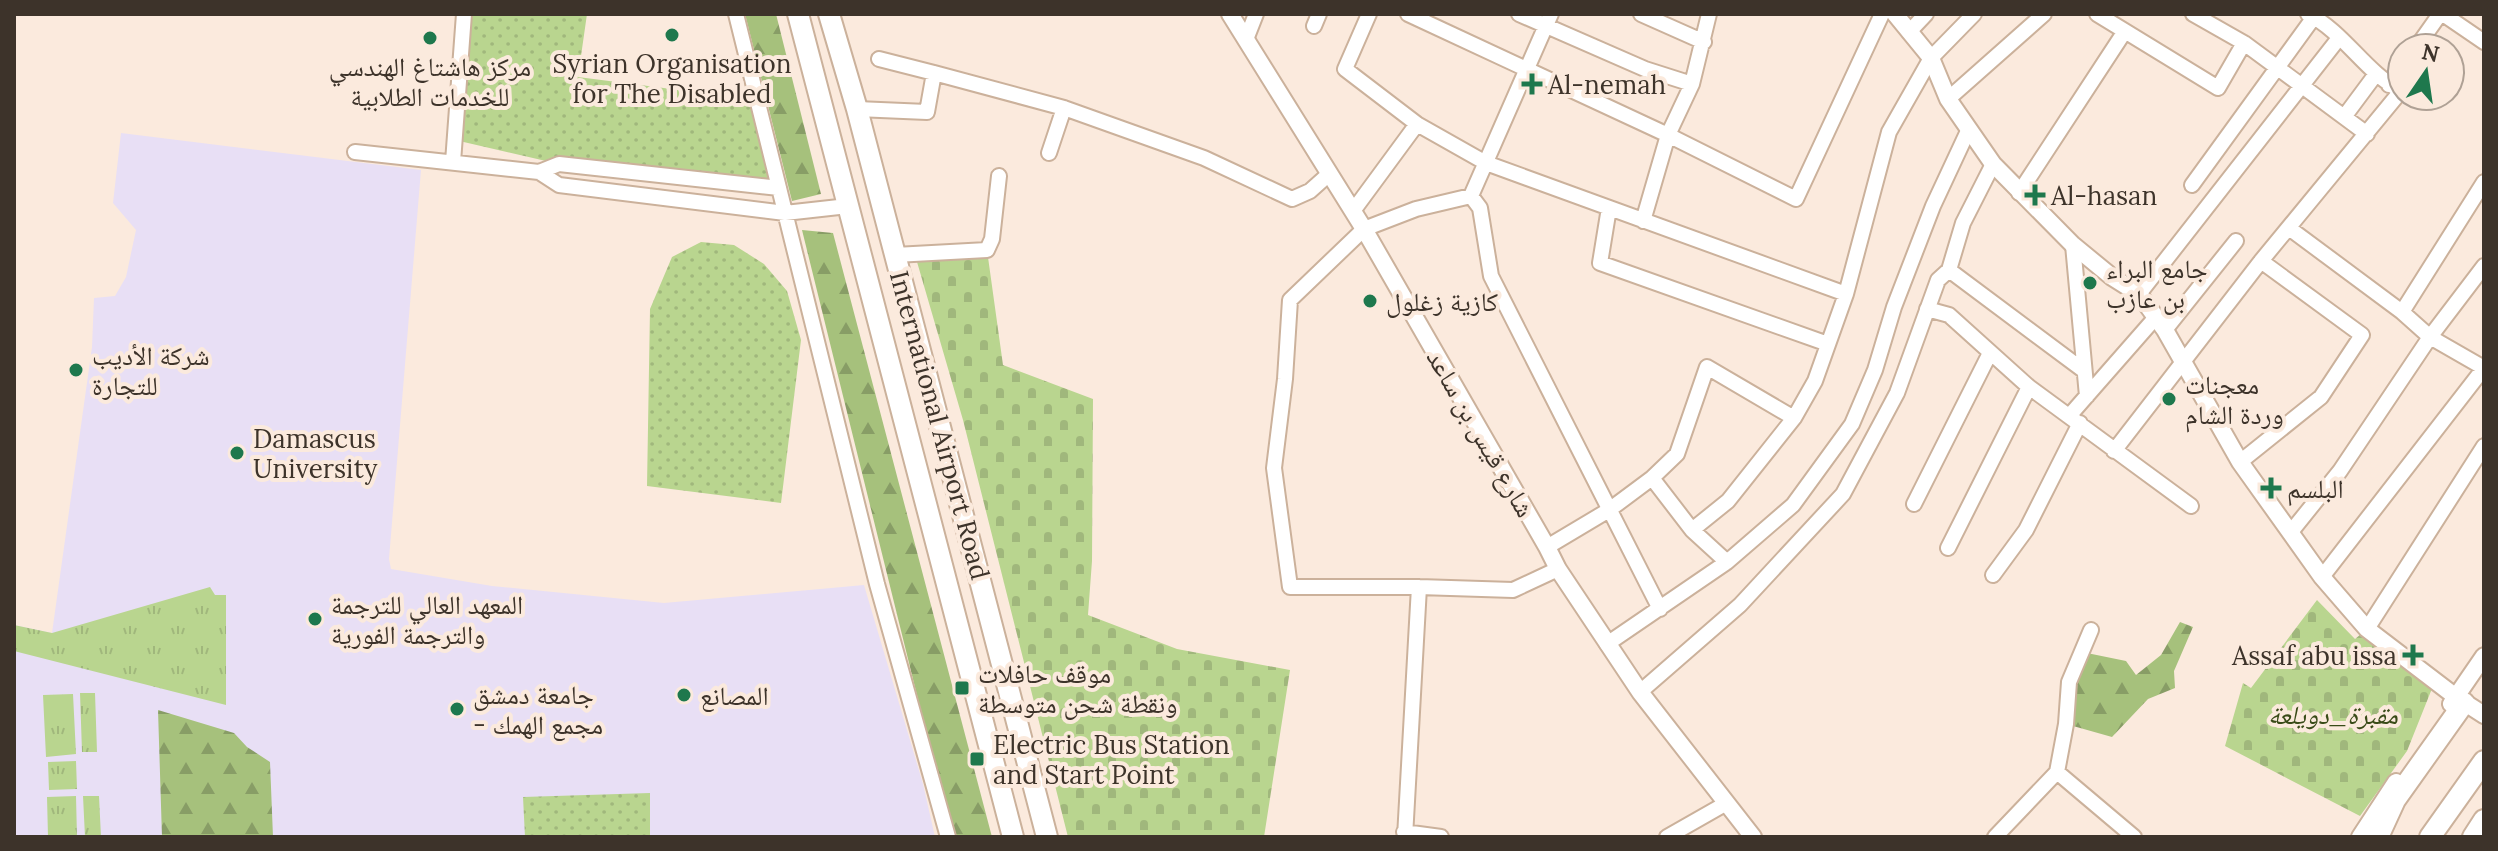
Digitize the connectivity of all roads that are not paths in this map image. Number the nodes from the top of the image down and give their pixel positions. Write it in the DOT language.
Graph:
graph roads {
  1 [pos="465,14"];
  2 [pos="736,14"];
  3 [pos="798,14"];
  4 [pos="829,14"];
  5 [pos="1230,14"];
  6 [pos="1256,14"];
  7 [pos="1369,14"];
  8 [pos="1408,14"];
  9 [pos="1519,14"];
  10 [pos="1641,14"];
  11 [pos="1709,14"];
  12 [pos="1882,14"];
  13 [pos="1895,14"];
  14 [pos="1926,14"];
  15 [pos="1974,14"];
  16 [pos="2044,14"];
  17 [pos="2097,14"];
  18 [pos="2193,14"];
  19 [pos="2442,14"];
  20 [pos="2311,16"];
  21 [pos="1548,20"];
  22 [pos="2125,31"];
  23 [pos="1909,32"];
  24 [pos="2428,32"];
  25 [pos="1247,37"];
  26 [pos="2339,38"];
  27 [pos="1704,42"];
  28 [pos="2484,42"];
  29 [pos="2244,43"];
  30 [pos="1931,58"];
  31 [pos="879,59"];
  32 [pos="2279,68"];
  33 [pos="1527,70"];
  34 [pos="934,73"];
  35 [pos="2376,74"];
  36 [pos="2386,82"];
  37 [pos="1692,84"];
  38 [pos="2301,85"];
  39 [pos="1948,99"];
  40 [pos="1064,108"];
  41 [pos="857,109"];
  42 [pos="2386,110"];
  43 [pos="2344,117"];
  44 [pos="1417,124"];
  45 [pos="1968,131"];
  46 [pos="2367,134"];
  47 [pos="1668,135"];
  48 [pos="355,152"];
  49 [pos="1049,153"];
  50 [pos="453,162"];
  51 [pos="1486,163"];
  52 [pos="1993,164"];
  53 [pos="539,172"];
  54 [pos="1329,174"];
  55 [pos="999,176"];
  56 [pos="2484,182"];
  57 [pos="2192,185"];
  58 [pos="779,188"];
  59 [pos="2019,193"];
  60 [pos="1471,196"];
  61 [pos="848,206"];
  62 [pos="1609,208"];
  63 [pos="1353,211"];
  64 [pos="785,213"];
  65 [pos="1643,221"];
  66 [pos="2289,228"];
  67 [pos="1364,229"];
  68 [pos="2236,241"];
  69 [pos="2073,245"];
  70 [pos="895,255"];
  71 [pos="2261,261"];
  72 [pos="2484,266"];
  73 [pos="1949,270"];
  74 [pos="1846,294"];
  75 [pos="2139,294"];
  76 [pos="1927,309"];
  77 [pos="2402,312"];
  78 [pos="2160,324"];
  79 [pos="2430,337"];
  80 [pos="1828,344"];
  81 [pos="1990,353"];
  82 [pos="2182,362"];
  83 [pos="2083,370"];
  84 [pos="2029,387"];
  85 [pos="2087,396"];
  86 [pos="1794,418"];
  87 [pos="2075,419"];
  88 [pos="2484,446"];
  89 [pos="2114,451"];
  90 [pos="2240,462"];
  91 [pos="1652,478"];
  92 [pos="1914,504"];
  93 [pos="2191,506"];
  94 [pos="1609,510"];
  95 [pos="1692,530"];
  96 [pos="2290,533"];
  97 [pos="1547,547"];
  98 [pos="1948,548"];
  99 [pos="1727,562"];
  100 [pos="1558,569"];
  101 [pos="1993,575"];
  102 [pos="2322,577"];
  103 [pos="1419,587"];
  104 [pos="1660,609"];
  105 [pos="2367,629"];
  106 [pos="2091,630"];
  107 [pos="1607,644"];
  108 [pos="2484,656"];
  109 [pos="2484,673"];
  110 [pos="1640,692"];
  111 [pos="2460,700"];
  112 [pos="2484,715"];
  113 [pos="2484,761"];
  114 [pos="2057,772"];
  115 [pos="2391,798"];
  116 [pos="1725,804"];
  117 [pos="2484,820"];
  118 [pos="1405,834"];
  119 [pos="948,837"];
  120 [pos="1013,837"];
  121 [pos="1047,837"];
  122 [pos="1441,837"];
  123 [pos="1667,837"];
  124 [pos="1753,837"];
  125 [pos="1995,837"];
  126 [pos="2134,837"];
  127 [pos="2360,837"];
  128 [pos="2378,837"];
  129 [pos="2430,837"];
  130 [pos="2473,837"];
  1 -- 50 [label="street"];
  2 -- 58 [label="street"];
  3 -- 61 [label="highway, International Airport Road"];
  4 -- 41 [label="highway, International Airport Road"];
  5 -- 25 [label="main road, شارع قيس بن ساعد"];
  6 -- 25 [label="street"];
  7 -- 44 [label="street"];
  8 -- 33 [label="street"];
  9 -- 21 [label="street"];
  10 -- 27 [label="street"];
  11 -- 27 [label="street"];
  12 -- 47 [label="street"];
  13 -- 23 [label="main road"];
  14 -- 23 [label="street"];
  15 -- 30 [label="street"];
  16 -- 39 [label="street"];
  17 -- 22 [label="street"];
  18 -- 29 [label="street"];
  19 -- 24 [label="street"];
  19 -- 28 [label="street"];
  20 -- 26 [label="street"];
  20 -- 32 [label="street"];
  21 -- 33 [label="street"];
  21 -- 37 [label="street"];
  22 -- 29 [label="street"];
  22 -- 59 [label="street"];
  23 -- 30 [label="main road"];
  25 -- 54 [label="main road, شارع قيس بن ساعد"];
  26 -- 35 [label="street"];
  26 -- 38 [label="street"];
  27 -- 37 [label="street"];
  29 -- 32 [label="street"];
  30 -- 39 [label="main road"];
  30 -- 74 [label="street"];
  31 -- 34 [label="street"];
  32 -- 38 [label="street"];
  32 -- 57 [label="street"];
  33 -- 47 [label="street"];
  33 -- 51 [label="street"];
  34 -- 40 [label="street"];
  34 -- 41 [label="street"];
  35 -- 36 [label="street"];
  35 -- 43 [label="street"];
  37 -- 47 [label="street"];
  38 -- 43 [label="street"];
  38 -- 75 [label="street"];
  39 -- 45 [label="main road"];
  40 -- 49 [label="street"];
  40 -- 54 [label="street"];
  41 -- 70 [label="highway, International Airport Road"];
  42 -- 46 [label="street"];
  43 -- 46 [label="street"];
  44 -- 51 [label="street"];
  44 -- 63 [label="street"];
  45 -- 52 [label="main road"];
  45 -- 99 [label="street"];
  46 -- 66 [label="street"];
  47 -- 65 [label="street"];
  48 -- 50 [label="street"];
  50 -- 53 [label="street"];
  51 -- 60 [label="street"];
  51 -- 62 [label="street"];
  52 -- 59 [label="main road"];
  52 -- 73 [label="street"];
  53 -- 58 [label="street"];
  53 -- 64 [label="street"];
  54 -- 63 [label="main road, شارع قيس بن ساعد"];
  55 -- 70 [label="street"];
  56 -- 77 [label="street"];
  58 -- 64 [label="street"];
  59 -- 69 [label="main road"];
  60 -- 67 [label="street"];
  60 -- 94 [label="street"];
  61 -- 64 [label="street"];
  61 -- 120 [label="highway, International Airport Road"];
  62 -- 65 [label="street"];
  62 -- 80 [label="street"];
  63 -- 67 [label="main road, شارع قيس بن ساعد"];
  64 -- 119 [label="street"];
  65 -- 74 [label="street"];
  66 -- 71 [label="street"];
  66 -- 77 [label="street"];
  67 -- 97 [label="main road, شارع قيس بن ساعد"];
  67 -- 103 [label="street"];
  68 -- 78 [label="street"];
  69 -- 75 [label="main road"];
  69 -- 83 [label="street"];
  70 -- 121 [label="highway, International Airport Road"];
  71 -- 82 [label="street"];
  71 -- 90 [label="street"];
  72 -- 79 [label="street"];
  73 -- 76 [label="street"];
  73 -- 83 [label="street"];
  74 -- 80 [label="street"];
  75 -- 78 [label="main road"];
  76 -- 81 [label="street"];
  76 -- 110 [label="street"];
  77 -- 79 [label="street"];
  78 -- 82 [label="main road"];
  78 -- 85 [label="street"];
  79 -- 96 [label="street"];
  79 -- 102 [label="street"];
  80 -- 86 [label="street"];
  81 -- 84 [label="street"];
  81 -- 92 [label="street"];
  82 -- 89 [label="street"];
  82 -- 90 [label="main road"];
  83 -- 85 [label="street"];
  84 -- 87 [label="street"];
  84 -- 98 [label="street"];
  85 -- 87 [label="street"];
  86 -- 91 [label="street"];
  86 -- 95 [label="street"];
  87 -- 89 [label="street"];
  87 -- 101 [label="street"];
  88 -- 105 [label="street"];
  89 -- 93 [label="street"];
  90 -- 96 [label="main road"];
  91 -- 94 [label="street"];
  91 -- 95 [label="street"];
  94 -- 97 [label="street"];
  94 -- 104 [label="street"];
  95 -- 99 [label="street"];
  96 -- 102 [label="main road"];
  97 -- 100 [label="main road, شارع قيس بن ساعد"];
  99 -- 104 [label="street"];
  100 -- 103 [label="street"];
  100 -- 107 [label="main road, شارع قيس بن ساعد"];
  102 -- 105 [label="main road"];
  103 -- 118 [label="street"];
  104 -- 107 [label="street"];
  105 -- 111 [label="main road"];
  106 -- 114 [label="street"];
  107 -- 110 [label="main road, شارع قيس بن ساعد"];
  108 -- 111 [label="main road"];
  109 -- 111 [label="main road"];
  110 -- 116 [label="main road, شارع قيس بن ساعد"];
  111 -- 112 [label="main road"];
  111 -- 115 [label="highway"];
  113 -- 129 [label="highway"];
  114 -- 125 [label="street"];
  114 -- 126 [label="street"];
  115 -- 127 [label="main road"];
  115 -- 128 [label="highway"];
  116 -- 123 [label="street"];
  116 -- 124 [label="main road, شارع قيس بن ساعد"];
  117 -- 130 [label="highway"];
  118 -- 122 [label="street"];
}
